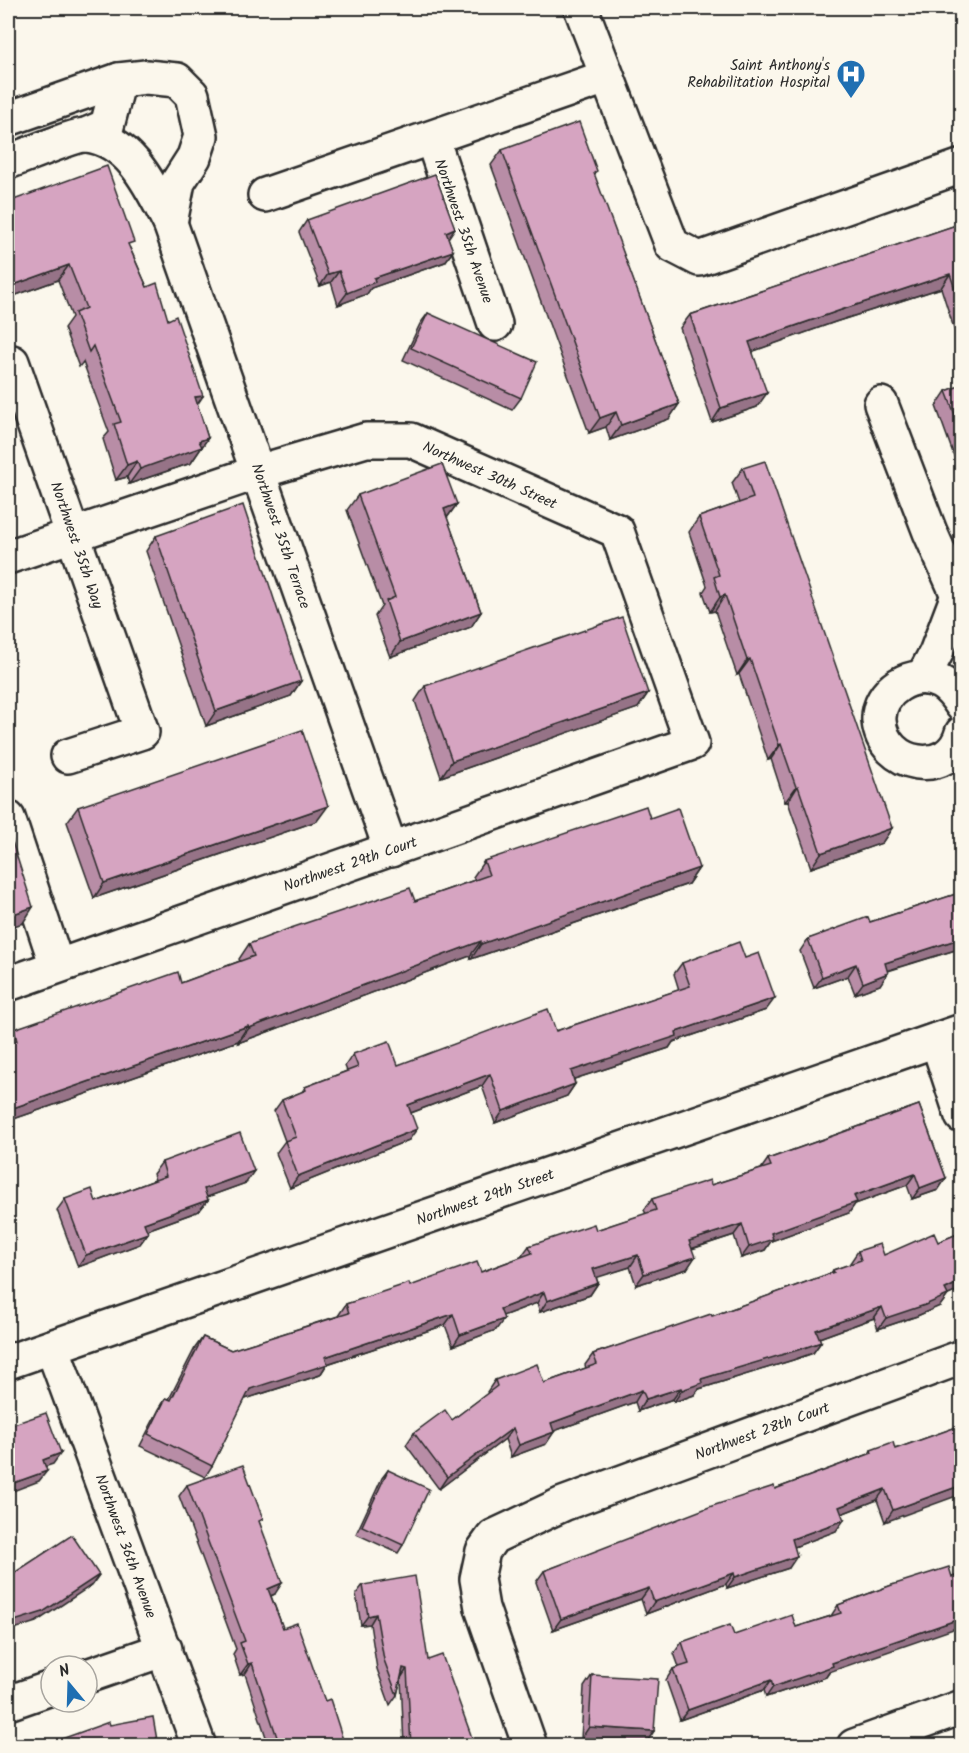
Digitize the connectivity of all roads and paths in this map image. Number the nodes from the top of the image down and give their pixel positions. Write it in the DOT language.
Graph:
graph roads {
  1 [pos="581,8"];
  2 [pos="606,77"];
  3 [pos="119,80"];
  4 [pos="8,119"];
  5 [pos="86,135"];
  6 [pos="432,138"];
  7 [pos="8,162"];
  8 [pos="962,166"];
  9 [pos="265,195"];
  10 [pos="170,223"];
  11 [pos="495,324"];
  12 [pos="8,363"];
  13 [pos="881,404"];
  14 [pos="258,472"];
  15 [pos="73,534"];
  16 [pos="8,557"];
  17 [pos="960,595"];
  18 [pos="923,677"];
  19 [pos="962,705"];
  20 [pos="962,734"];
  21 [pos="693,743"];
  22 [pos="68,756"];
  23 [pos="8,818"];
  24 [pos="391,850"];
  25 [pos="57,966"];
  26 [pos="8,984"];
  27 [pos="949,1036"];
  28 [pos="962,1116"];
  29 [pos="52,1347"];
  30 [pos="962,1358"];
  31 [pos="8,1362"];
  32 [pos="165,1649"];
  33 [pos="99,1672"];
  34 [pos="39,1692"];
  35 [pos="8,1703"];
  36 [pos="962,1707"];
  37 [pos="200,1746"];
  38 [pos="530,1746"];
  39 [pos="854,1746"];
  1 -- 2 [label="street"];
  2 -- 6 [label="street"];
  2 -- 8 [label="street"];
  3 -- 4 [label="street"];
  3 -- 5 [label="street"];
  3 -- 10 [label="street"];
  5 -- 7 [label="street"];
  5 -- 10 [label="street, Northwest 35th Terrace"];
  6 -- 9 [label="street"];
  6 -- 11 [label="street, Northwest 35th Avenue"];
  10 -- 14 [label="street, Northwest 35th Terrace"];
  12 -- 15 [label="street, Northwest 35th Way"];
  13 -- 17 [label="street"];
  14 -- 15 [label="street, Northwest 30th Street"];
  14 -- 21 [label="street, Northwest 30th Street"];
  14 -- 24 [label="street, Northwest 35th Terrace"];
  15 -- 16 [label="street, Northwest 30th Street"];
  15 -- 22 [label="street, Northwest 35th Way"];
  17 -- 18 [label="street"];
  18 -- 19 [label="street"];
  18 -- 20 [label="street"];
  21 -- 24 [label="street, Northwest 29th Court"];
  23 -- 25 [label="street"];
  24 -- 25 [label="street, Northwest 29th Court"];
  25 -- 26 [label="street, Northwest 29th Court"];
  27 -- 28 [label="street"];
  27 -- 29 [label="street, Northwest 29th Street"];
  29 -- 31 [label="street, Northwest 29th Street"];
  29 -- 32 [label="street, Northwest 36th Avenue"];
  30 -- 38 [label="street, Northwest 28th Court"];
  32 -- 33 [label="street"];
  32 -- 37 [label="street, Northwest 36th Avenue"];
  34 -- 35 [label="street"];
  36 -- 39 [label="street"];
}
